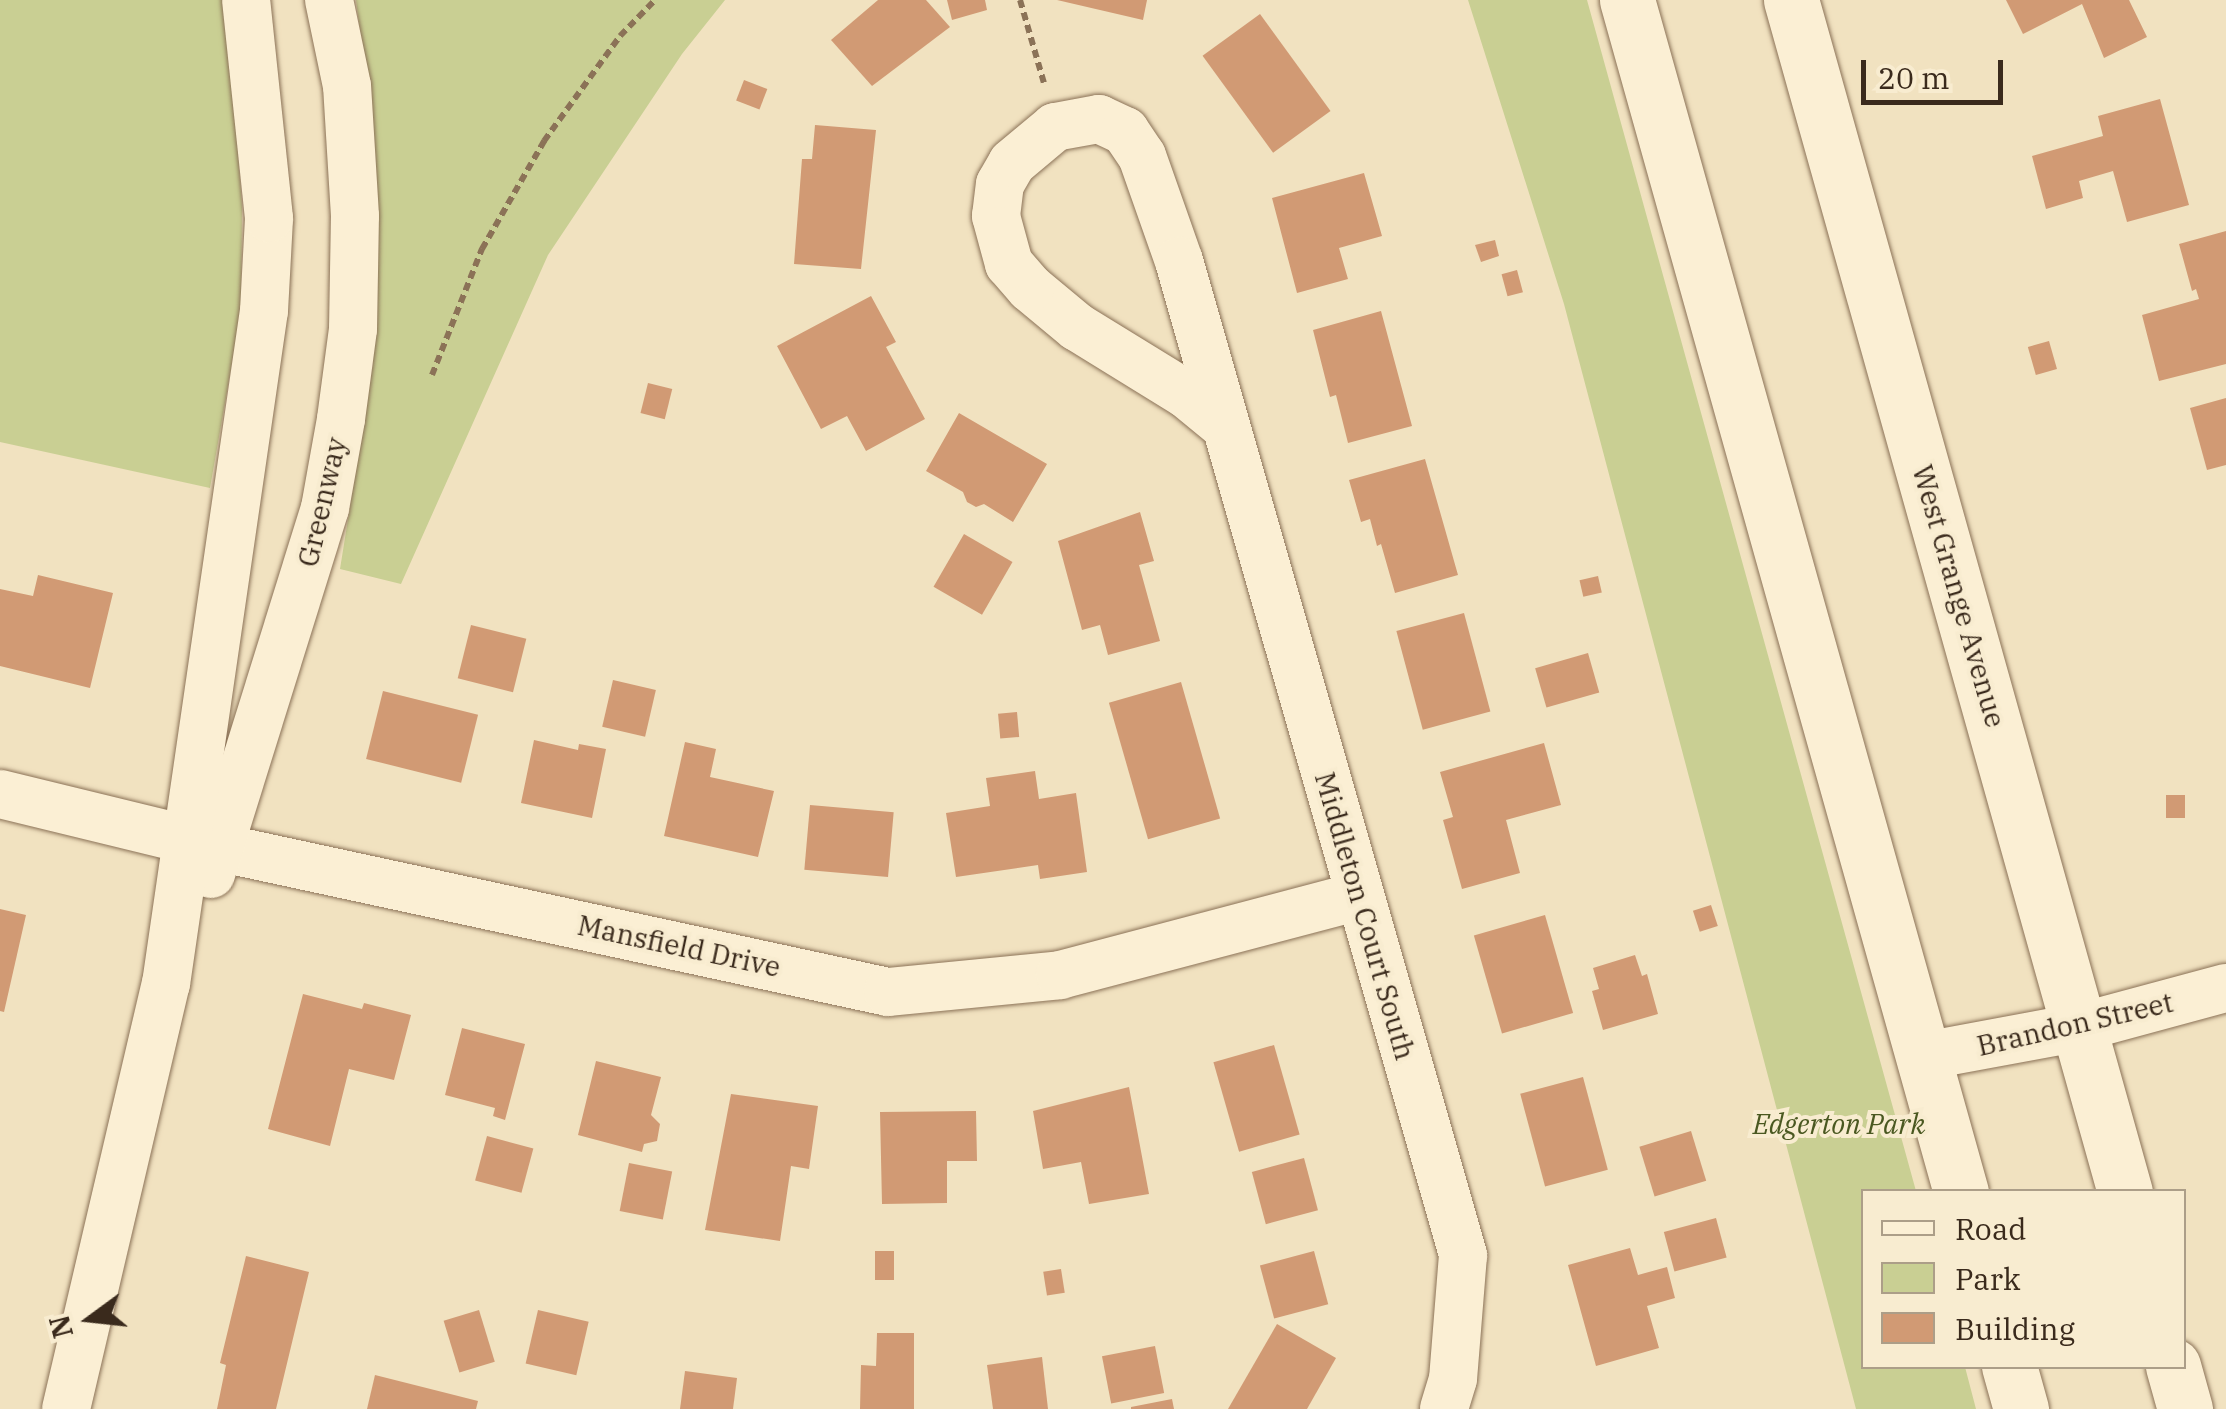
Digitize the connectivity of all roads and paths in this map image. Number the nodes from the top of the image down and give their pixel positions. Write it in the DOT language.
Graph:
graph roads {
  1 [pos="246,0"];
  2 [pos="329,0"];
  3 [pos="656,0"];
  4 [pos="1020,0"];
  5 [pos="1627,0"];
  6 [pos="1764,0"];
  7 [pos="1791,0"];
  8 [pos="1045,89"];
  9 [pos="1838,168"];
  10 [pos="432,374"];
  11 [pos="1225,426"];
  12 [pos="0,794"];
  13 [pos="205,844"];
  14 [pos="1358,896"];
  15 [pos="2226,988"];
  16 [pos="2081,1028"];
  17 [pos="1924,1056"];
  18 [pos="1960,1189"];
  19 [pos="2125,1189"];
  20 [pos="2010,1369"];
  21 [pos="2174,1369"];
  22 [pos="66,1409"];
  23 [pos="1444,1409"];
  24 [pos="2021,1409"];
  25 [pos="2184,1409"];
  1 -- 13 [label="street, Greenway"];
  2 -- 13 [label="street, Greenway"];
  3 -- 10 [label="path"];
  4 -- 8 [label="path"];
  5 -- 17 [label="street"];
  6 -- 9 [label="street"];
  7 -- 9 [label="street, West Grange Avenue"];
  9 -- 16 [label="street, West Grange Avenue"];
  11 -- 11 [label="street, Middleton Court South"];
  11 -- 14 [label="street, Middleton Court South"];
  12 -- 13 [label="street, Mansfield Drive"];
  13 -- 14 [label="street, Mansfield Drive"];
  13 -- 22 [label="street, Greenway"];
  14 -- 23 [label="street, Middleton Court South"];
  15 -- 16 [label="street, Brandon Street"];
  16 -- 17 [label="street, Brandon Street"];
  16 -- 19 [label="street, West Grange Avenue"];
  17 -- 18 [label="street"];
  20 -- 24 [label="street"];
  21 -- 25 [label="street"];
}
